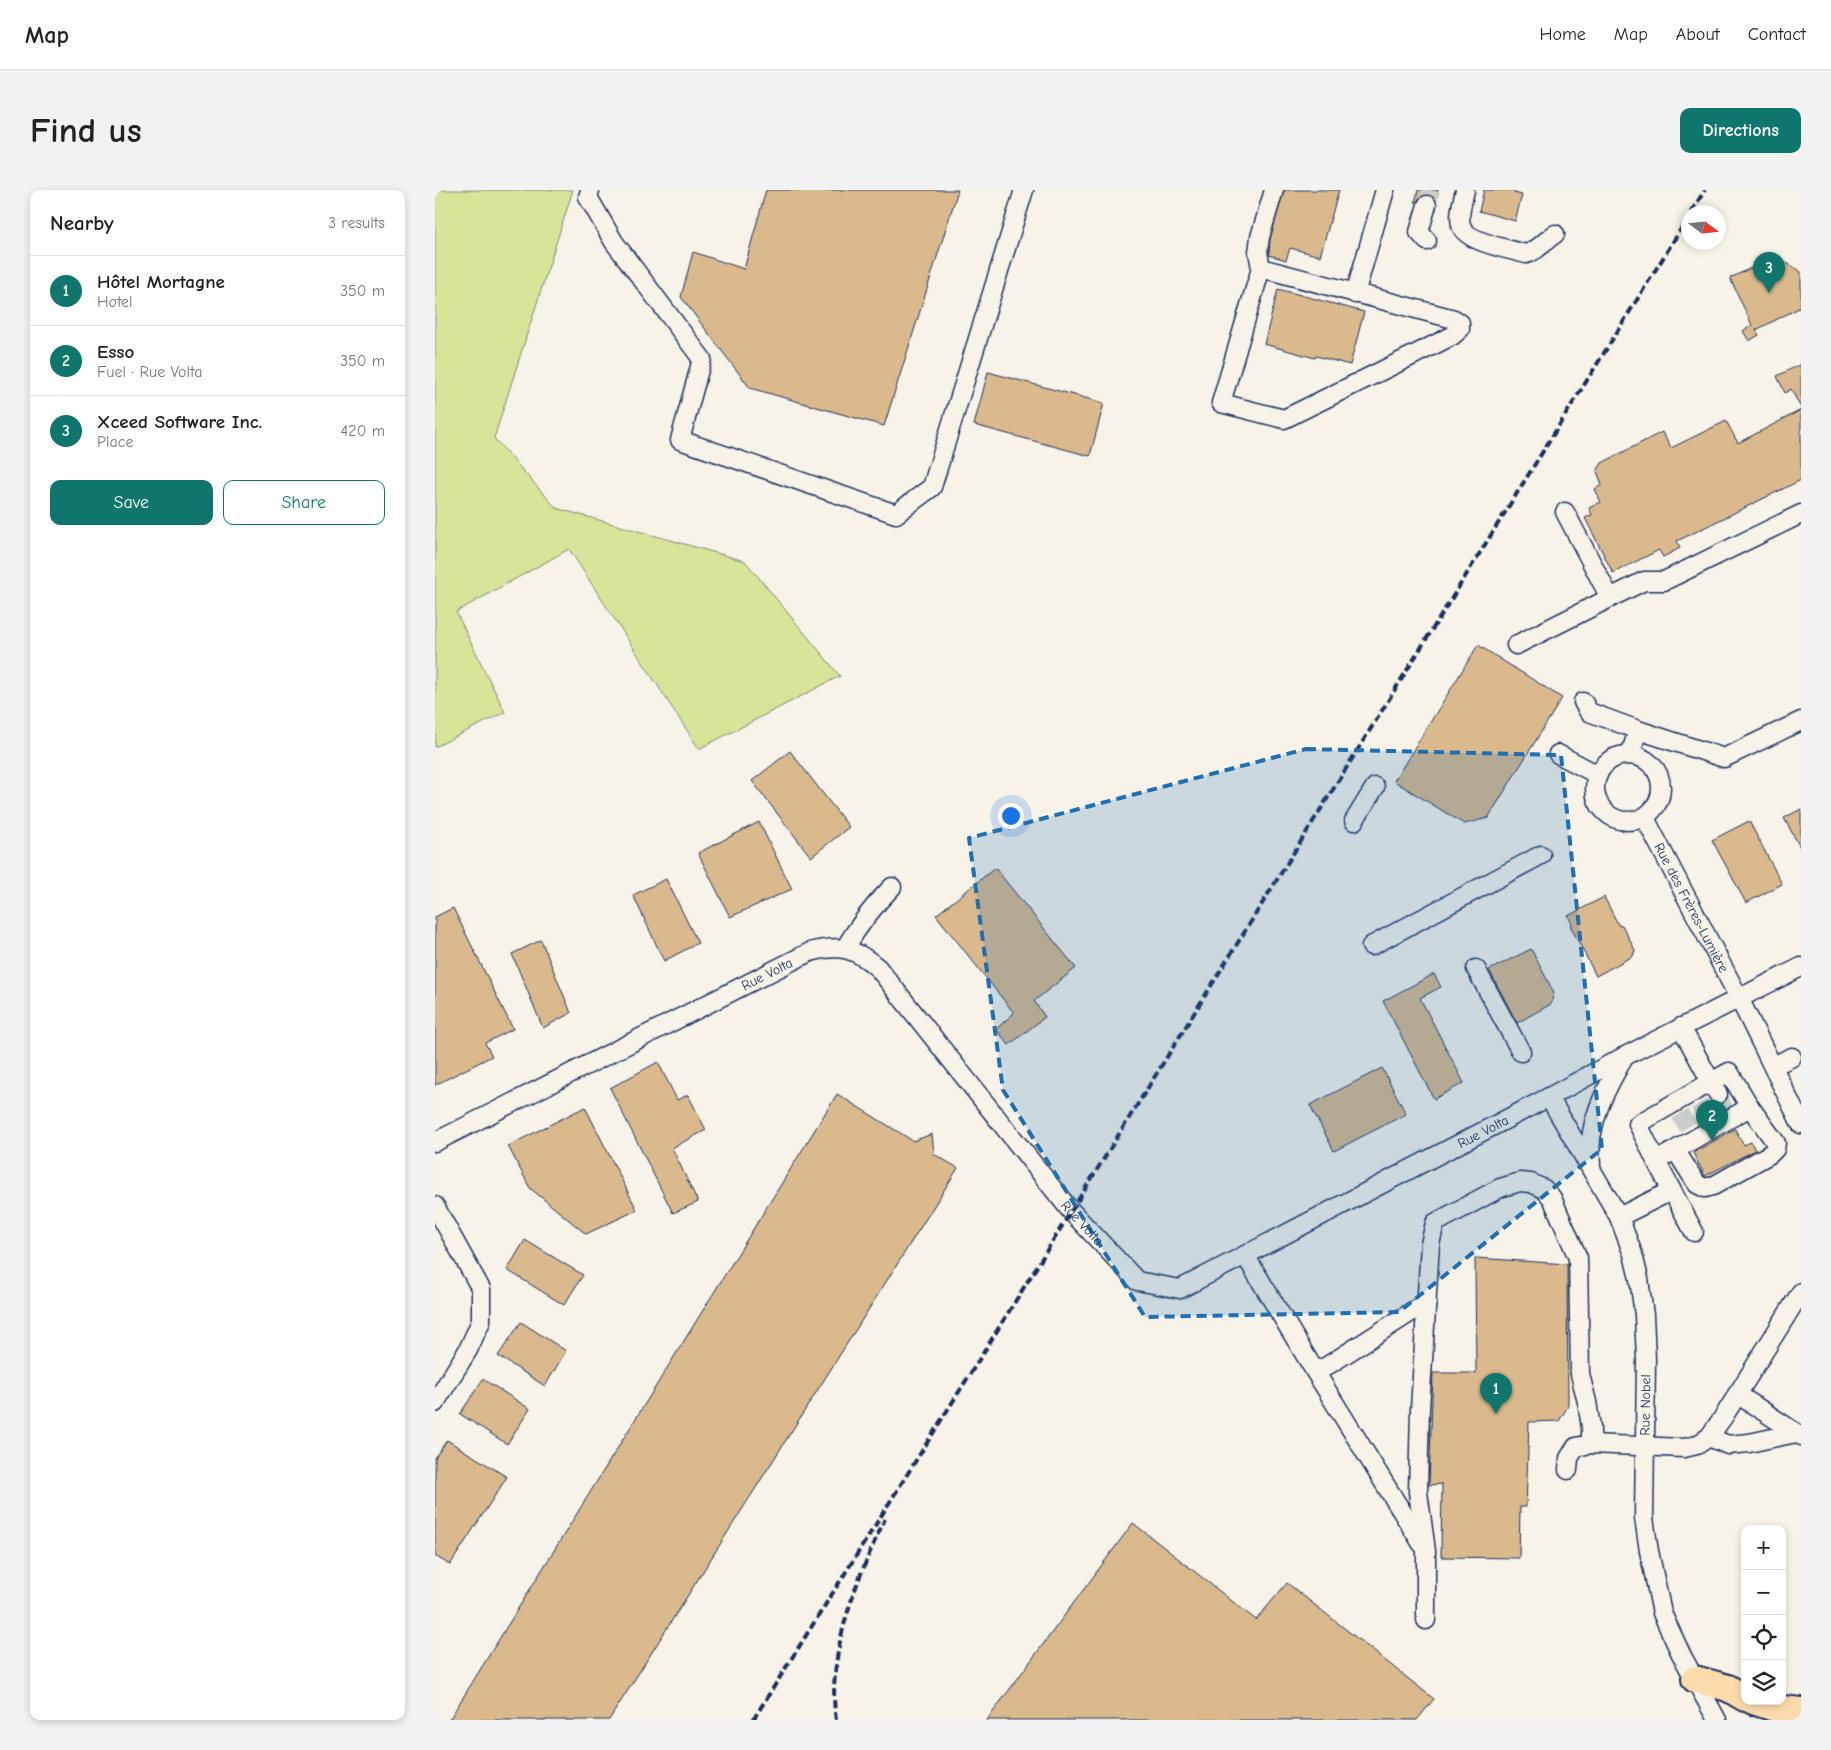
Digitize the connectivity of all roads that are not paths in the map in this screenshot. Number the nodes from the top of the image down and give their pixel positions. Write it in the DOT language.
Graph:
graph roads {
  1 [pos="590,190"];
  2 [pos="1025,190"];
  3 [pos="1274,190"];
  4 [pos="1385,190"];
  5 [pos="1465,190"];
  6 [pos="1475,190"];
  7 [pos="1427,205"];
  8 [pos="1464,232"];
  9 [pos="1555,234"];
  10 [pos="1423,237"];
  11 [pos="1261,268"];
  12 [pos="1355,294"];
  13 [pos="1565,512"];
  14 [pos="1801,514"];
  15 [pos="1610,598"];
  16 [pos="1516,645"];
  17 [pos="1583,702"];
  18 [pos="1801,721"];
  19 [pos="1638,730"];
  20 [pos="1558,754"];
  21 [pos="1630,755"];
  22 [pos="1598,775"];
  23 [pos="1375,788"];
  24 [pos="1645,818"];
  25 [pos="1354,821"];
  26 [pos="1541,856"];
  27 [pos="892,887"];
  28 [pos="1371,946"];
  29 [pos="845,948"];
  30 [pos="1801,967"];
  31 [pos="1477,969"];
  32 [pos="1739,998"];
  33 [pos="1681,1027"];
  34 [pos="1521,1052"];
  35 [pos="1625,1056"];
  36 [pos="1792,1058"];
  37 [pos="1773,1066"];
  38 [pos="1714,1088"];
  39 [pos="1549,1098"];
  40 [pos="1749,1107"];
  41 [pos="1703,1111"];
  42 [pos="1684,1121"];
  43 [pos="1801,1124"];
  44 [pos="435,1142"];
  45 [pos="1676,1151"];
  46 [pos="1656,1161"];
  47 [pos="1591,1170"];
  48 [pos="1671,1191"];
  49 [pos="435,1206"];
  50 [pos="1619,1217"];
  51 [pos="1693,1232"];
  52 [pos="1245,1256"];
  53 [pos="1801,1292"];
  54 [pos="1427,1302"];
  55 [pos="1316,1373"];
  56 [pos="1737,1394"];
  57 [pos="435,1404"];
  58 [pos="1799,1434"];
  59 [pos="1709,1438"];
  60 [pos="1591,1444"];
  61 [pos="1644,1447"];
  62 [pos="1568,1470"];
  63 [pos="1426,1551"];
  64 [pos="1426,1620"];
  65 [pos="1695,1679"];
  66 [pos="1741,1696"];
  67 [pos="1765,1705"];
  68 [pos="1801,1711"];
  69 [pos="1801,1716"];
  70 [pos="1717,1720"];
  71 [pos="1795,1720"];
  1 -- 2 [label="street"];
  3 -- 11 [label="street"];
  4 -- 12 [label="street"];
  5 -- 8 [label="street"];
  6 -- 8 [label="street"];
  7 -- 10 [label="street"];
  8 -- 9 [label="street"];
  11 -- 12 [label="street"];
  11 -- 12 [label="street"];
  13 -- 15 [label="street"];
  14 -- 15 [label="street"];
  15 -- 16 [label="street"];
  17 -- 19 [label="street"];
  18 -- 19 [label="street"];
  19 -- 21 [label="street"];
  20 -- 22 [label="street"];
  21 -- 22 [label="street"];
  21 -- 24 [label="street"];
  22 -- 24 [label="street"];
  23 -- 25 [label="street"];
  24 -- 32 [label="street, Rue des Frères-Lumière"];
  26 -- 28 [label="street"];
  27 -- 29 [label="street"];
  29 -- 44 [label="street, Rue Volta"];
  29 -- 52 [label="street, Rue Volta"];
  30 -- 32 [label="street, Rue Volta"];
  31 -- 34 [label="street"];
  32 -- 33 [label="street, Rue Volta"];
  32 -- 37 [label="street, Rue des Frères-Lumière"];
  33 -- 35 [label="street, Rue Volta"];
  33 -- 38 [label="street"];
  35 -- 39 [label="street, Rue Volta"];
  35 -- 47 [label="street"];
  36 -- 37 [label="street"];
  37 -- 43 [label="street, Rue des Frères-Lumière"];
  38 -- 40 [label="street"];
  38 -- 41 [label="street"];
  39 -- 47 [label="street, Rue Nobel"];
  39 -- 52 [label="street, Rue Volta"];
  40 -- 41 [label="street"];
  40 -- 45 [label="street"];
  41 -- 42 [label="street"];
  41 -- 42 [label="street"];
  42 -- 45 [label="street"];
  42 -- 46 [label="street"];
  45 -- 46 [label="street"];
  46 -- 48 [label="street"];
  47 -- 50 [label="street, Rue Nobel"];
  48 -- 50 [label="street"];
  48 -- 51 [label="street"];
  49 -- 57 [label="street"];
  50 -- 61 [label="street, Rue Nobel"];
  52 -- 55 [label="street"];
  53 -- 56 [label="street"];
  54 -- 55 [label="street"];
  54 -- 60 [label="street"];
  54 -- 63 [label="street"];
  55 -- 63 [label="street"];
  56 -- 58 [label="street"];
  56 -- 59 [label="street"];
  58 -- 59 [label="street"];
  59 -- 61 [label="street"];
  60 -- 61 [label="street"];
  60 -- 62 [label="street"];
  61 -- 65 [label="street, Rue Nobel"];
  63 -- 64 [label="street"];
  65 -- 66 [label="highway"];
  65 -- 70 [label="street, Rue Nobel"];
  67 -- 68 [label="highway"];
  69 -- 71 [label="highway"];
}
